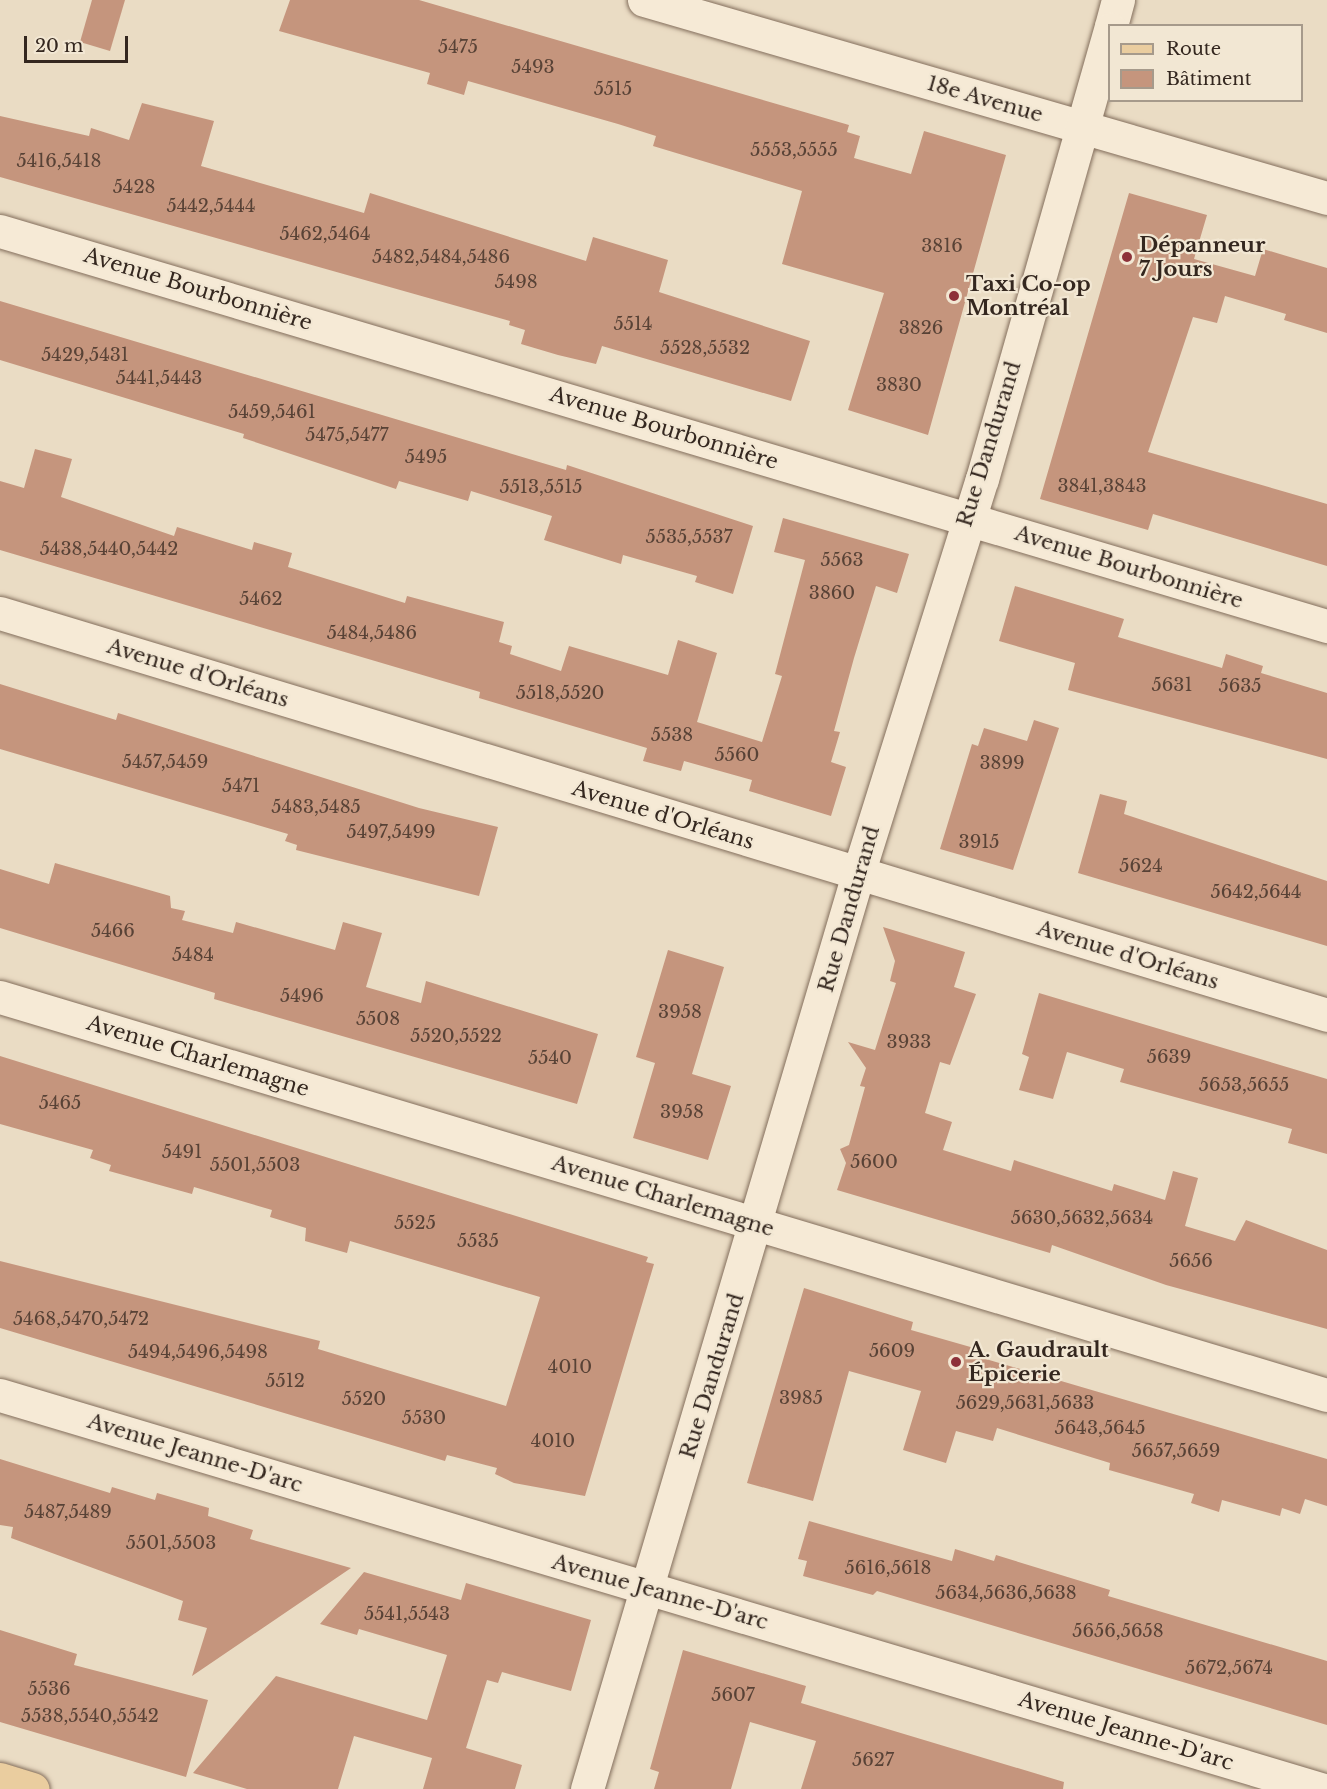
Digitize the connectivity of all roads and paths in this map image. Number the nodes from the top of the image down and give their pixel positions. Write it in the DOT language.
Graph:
graph roads {
  1 [pos="644,0"];
  2 [pos="1118,0"];
  3 [pos="1111,24"];
  4 [pos="1108,34"];
  5 [pos="1082,126"];
  6 [pos="1327,198"];
  7 [pos="0,231"];
  8 [pos="968,518"];
  9 [pos="0,613"];
  10 [pos="1327,626"];
  11 [pos="858,874"];
  12 [pos="0,997"];
  13 [pos="1327,1015"];
  14 [pos="758,1224"];
  15 [pos="0,1395"];
  16 [pos="1327,1395"];
  17 [pos="649,1589"];
  18 [pos="0,1779"];
  19 [pos="32,1789"];
  20 [pos="587,1789"];
  21 [pos="1321,1789"];
  1 -- 5 [label="street, 18e Avenue"];
  2 -- 3 [label="street, Rue Dandurand"];
  4 -- 5 [label="street, Rue Dandurand"];
  5 -- 6 [label="street, 18e Avenue"];
  5 -- 8 [label="street, Rue Dandurand"];
  7 -- 8 [label="street, Avenue Bourbonnière"];
  8 -- 10 [label="street, Avenue Bourbonnière"];
  8 -- 11 [label="street, Rue Dandurand"];
  9 -- 11 [label="street, Avenue d'Orléans"];
  11 -- 13 [label="street, Avenue d'Orléans"];
  11 -- 14 [label="street, Rue Dandurand"];
  12 -- 14 [label="street, Avenue Charlemagne"];
  14 -- 16 [label="street, Avenue Charlemagne"];
  14 -- 17 [label="street, Rue Dandurand"];
  15 -- 17 [label="street, Avenue Jeanne-D'arc"];
  17 -- 20 [label="street, Rue Dandurand"];
  17 -- 21 [label="street, Avenue Jeanne-D'arc"];
  18 -- 19 [label="main road"];
}
